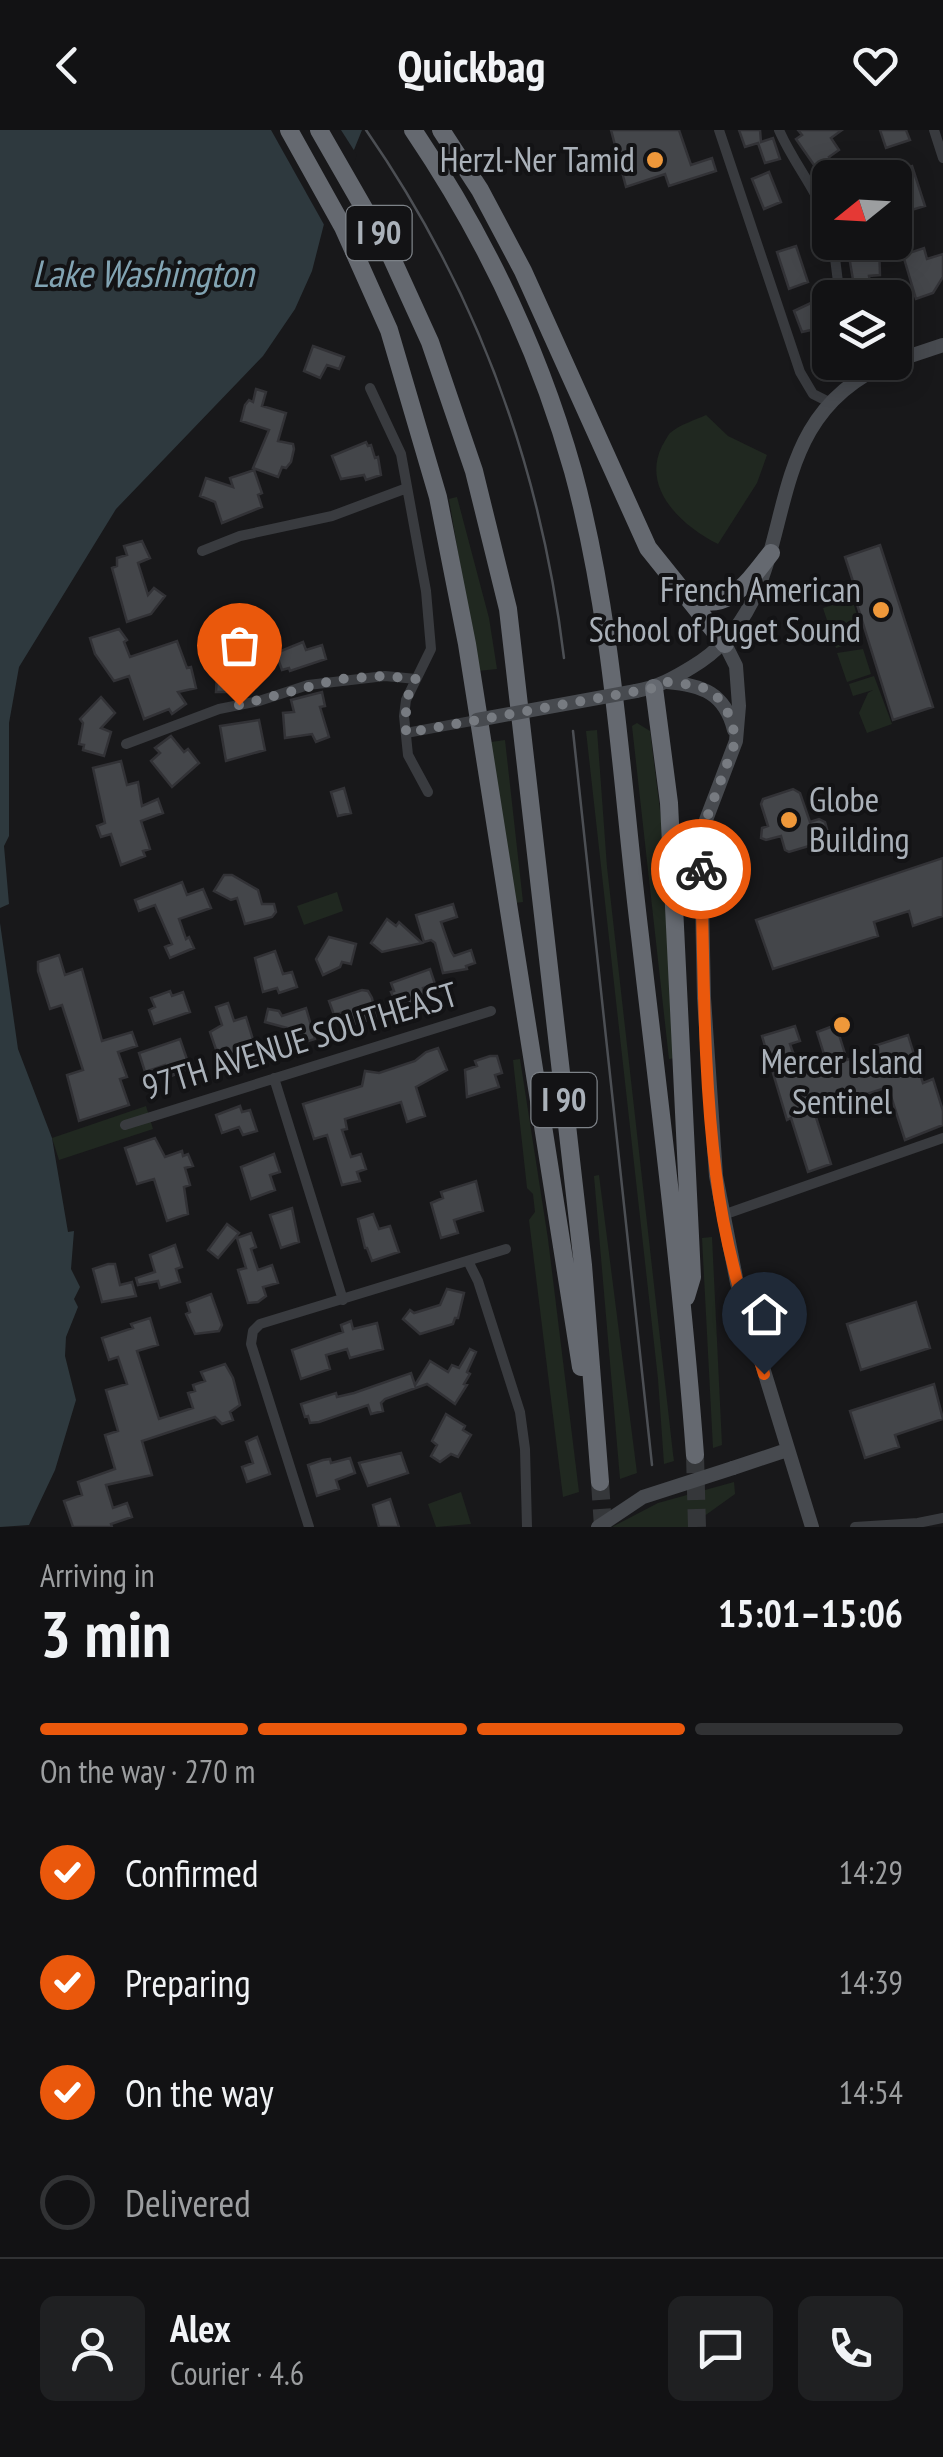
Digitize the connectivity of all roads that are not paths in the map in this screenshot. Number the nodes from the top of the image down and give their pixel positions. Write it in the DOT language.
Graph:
graph roads {
  1 [pos="289,130"];
  2 [pos="319,130"];
  3 [pos="413,130"];
  4 [pos="441,130"];
  5 [pos="719,130"];
  6 [pos="780,130"];
  7 [pos="934,130"];
  8 [pos="943,158"];
  9 [pos="812,193"];
  10 [pos="943,345"];
  11 [pos="912,355"];
  12 [pos="856,380"];
  13 [pos="370,388"];
  14 [pos="831,403"];
  15 [pos="408,488"];
  16 [pos="202,552"];
  17 [pos="771,553"];
  18 [pos="682,592"];
  19 [pos="725,644"];
  20 [pos="416,679"];
  21 [pos="653,687"];
  22 [pos="477,720"];
  23 [pos="406,733"];
  24 [pos="736,740"];
  25 [pos="126,744"];
  26 [pos="428,792"];
  27 [pos="491,1011"];
  28 [pos="274,1078"];
  29 [pos="125,1125"];
  30 [pos="943,1138"];
  31 [pos="722,1215"];
  32 [pos="506,1250"];
  33 [pos="468,1261"];
  34 [pos="343,1300"];
  35 [pos="683,1307"];
  36 [pos="787,1450"];
  37 [pos="695,1455"];
  38 [pos="598,1460"];
  39 [pos="600,1482"];
  40 [pos="943,1518"];
  41 [pos="309,1527"];
  42 [pos="527,1527"];
  43 [pos="598,1527"];
  44 [pos="812,1527"];
  45 [pos="855,1527"];
  1 -- 22 [label="highway"];
  2 -- 38 [label="highway, I 90"];
  3 -- 35 [label="highway, I 90"];
  4 -- 18 [label="highway"];
  5 -- 14 [label="street"];
  6 -- 9 [label="street"];
  7 -- 8 [label="street"];
  10 -- 11 [label="street"];
  12 -- 14 [label="street"];
  13 -- 15 [label="street"];
  14 -- 17 [label="street"];
  15 -- 16 [label="street"];
  15 -- 20 [label="street"];
  17 -- 18 [label="highway"];
  17 -- 19 [label="street"];
  18 -- 19 [label="highway"];
  19 -- 21 [label="street"];
  19 -- 24 [label="street"];
  20 -- 23 [label="street"];
  20 -- 25 [label="street"];
  21 -- 22 [label="street, bridge"];
  21 -- 24 [label="street"];
  21 -- 35 [label="highway"];
  22 -- 23 [label="street"];
  22 -- 38 [label="highway"];
  23 -- 26 [label="street"];
  24 -- 31 [label="street"];
  27 -- 28 [label="street, 97TH AVENUE SOUTHEAST"];
  28 -- 29 [label="street, 97TH AVENUE SOUTHEAST"];
  28 -- 34 [label="street"];
  30 -- 31 [label="street"];
  31 -- 36 [label="street"];
  32 -- 33 [label="street"];
  33 -- 34 [label="street"];
  33 -- 42 [label="street"];
  34 -- 41 [label="street"];
  35 -- 37 [label="highway, I 90"];
  36 -- 43 [label="street, bridge"];
  36 -- 44 [label="street"];
  38 -- 39 [label="highway, I 90"];
  40 -- 45 [label="street"];
}
